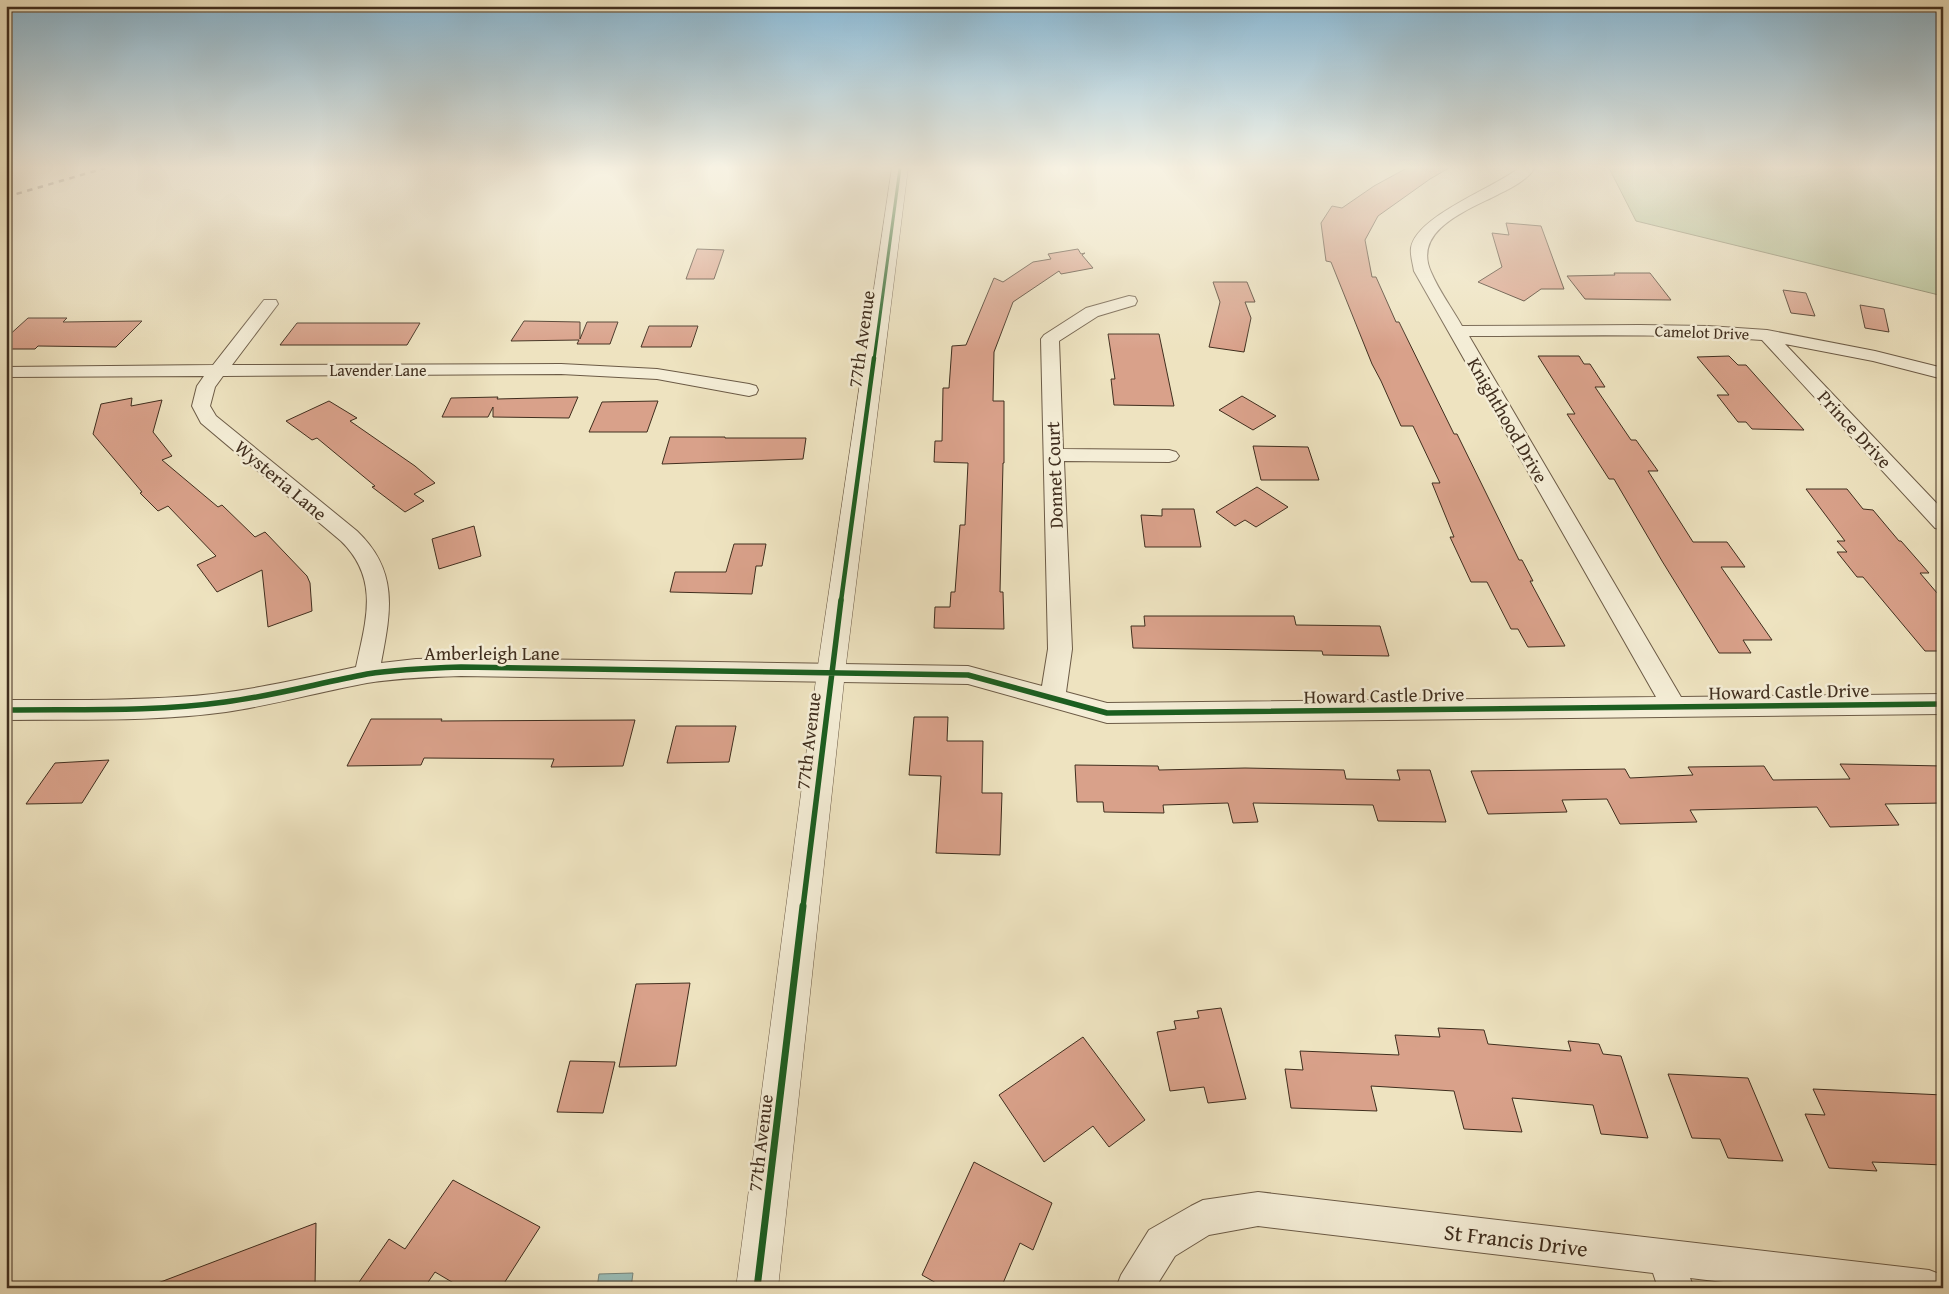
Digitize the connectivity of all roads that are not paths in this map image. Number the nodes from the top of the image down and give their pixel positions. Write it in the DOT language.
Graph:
graph roads {
  1 [pos="892,228"];
  2 [pos="1430,228"];
  3 [pos="1128,301"];
  4 [pos="270,304"];
  5 [pos="1457,331"];
  6 [pos="1767,335"];
  7 [pos="217,371"];
  8 [pos="6,372"];
  9 [pos="1943,374"];
  10 [pos="749,390"];
  11 [pos="1053,455"];
  12 [pos="1169,456"];
  13 [pos="1943,523"];
  14 [pos="832,672"];
  15 [pos="367,674"];
  16 [pos="1053,698"];
  17 [pos="1943,704"];
  18 [pos="1674,707"];
  19 [pos="6,710"];
  20 [pos="1670,1273"];
  21 [pos="757,1288"];
  22 [pos="1134,1288"];
  23 [pos="1929,1288"];
  1 -- 14 [label="street, 77th Avenue"];
  2 -- 5 [label="street, Knighthood Drive"];
  3 -- 11 [label="street, Donnet Court"];
  4 -- 7 [label="street, Wysteria Lane"];
  5 -- 6 [label="street, Camelot Drive"];
  5 -- 18 [label="street, Knighthood Drive"];
  6 -- 9 [label="street, Camelot Drive"];
  6 -- 13 [label="street, Prince Drive"];
  7 -- 8 [label="street, Lavender Lane"];
  7 -- 10 [label="street, Lavender Lane"];
  7 -- 15 [label="street, Wysteria Lane"];
  11 -- 12 [label="street"];
  11 -- 16 [label="street, Donnet Court"];
  14 -- 15 [label="street, Amberleigh Lane"];
  14 -- 16 [label="street, Howard Castle Drive"];
  14 -- 21 [label="street, 77th Avenue"];
  15 -- 19 [label="street, Amberleigh Lane"];
  16 -- 18 [label="street, Howard Castle Drive"];
  17 -- 18 [label="street, Howard Castle Drive"];
  20 -- 22 [label="street, St Francis Drive"];
  20 -- 23 [label="street, St Francis Drive"];
}
